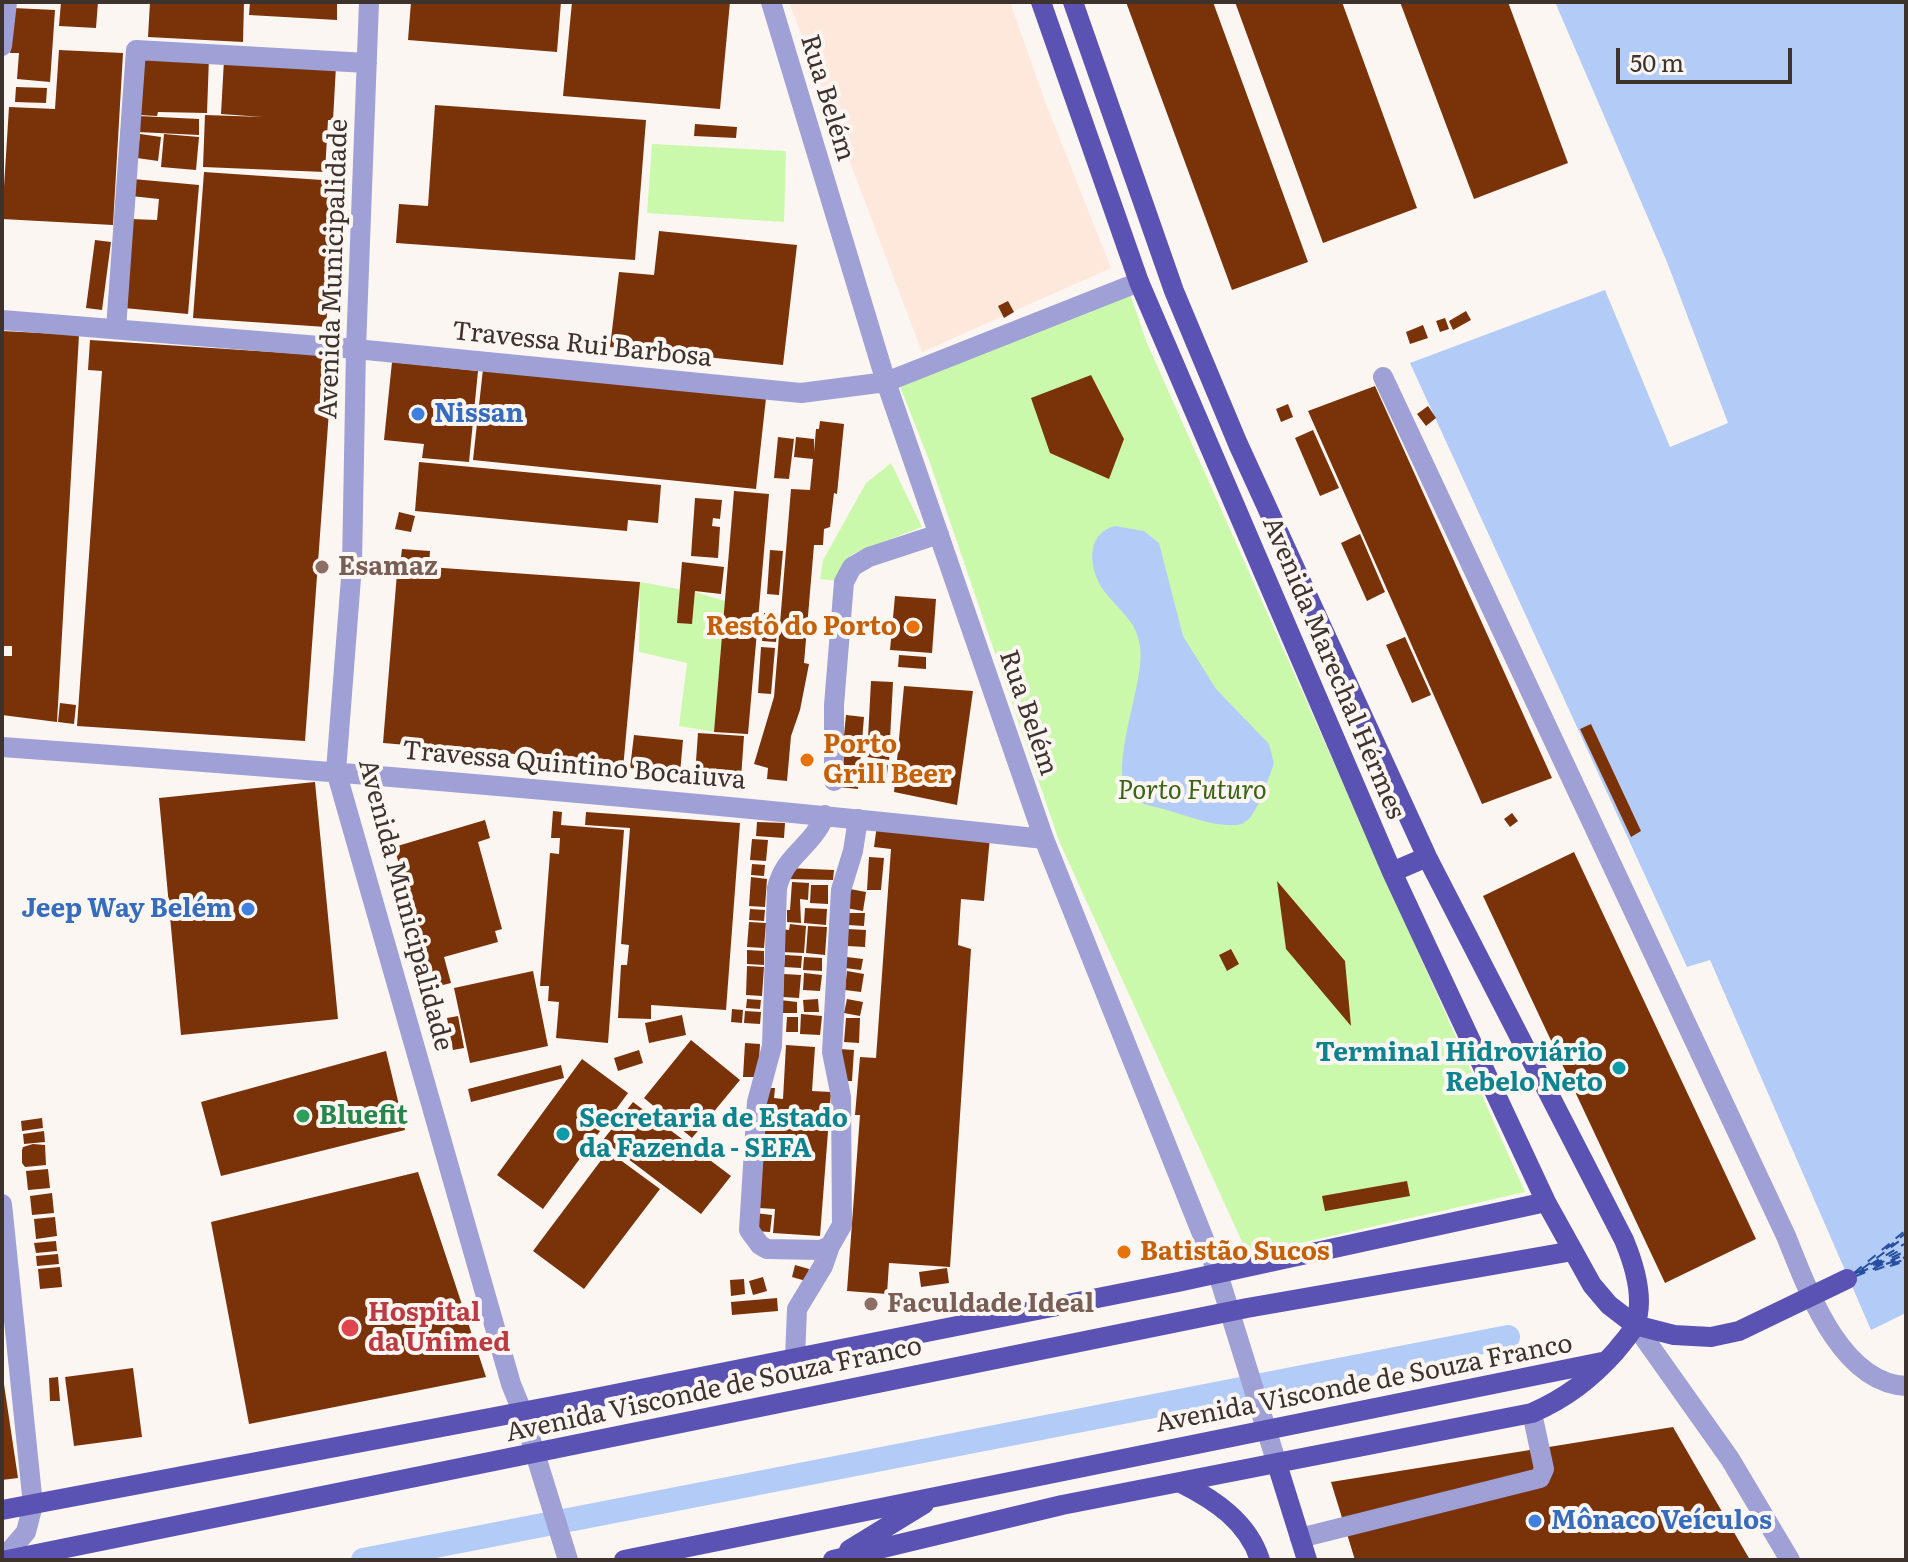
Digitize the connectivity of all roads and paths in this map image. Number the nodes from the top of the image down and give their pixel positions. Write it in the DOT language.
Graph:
graph roads {
  1 [pos="7,2"];
  2 [pos="369,2"];
  3 [pos="771,2"];
  4 [pos="1041,2"];
  5 [pos="1073,2"];
  6 [pos="2,46"];
  7 [pos="367,63"];
  8 [pos="1139,282"];
  9 [pos="2,320"];
  10 [pos="116,329"];
  11 [pos="356,349"];
  12 [pos="1383,377"];
  13 [pos="886,382"];
  14 [pos="939,534"];
  15 [pos="2,747"];
  16 [pos="336,771"];
  17 [pos="834,781"];
  18 [pos="825,815"];
  19 [pos="858,819"];
  20 [pos="1044,839"];
  21 [pos="1427,857"];
  22 [pos="1392,872"];
  23 [pos="1546,1202"];
  24 [pos="2,1204"];
  25 [pos="830,1246"];
  26 [pos="1573,1251"];
  27 [pos="1218,1274"];
  28 [pos="1847,1279"];
  29 [pos="1810,1296"];
  30 [pos="1231,1311"];
  31 [pos="1635,1325"];
  32 [pos="795,1358"];
  33 [pos="1607,1361"];
  34 [pos="1906,1386"];
  35 [pos="522,1411"];
  36 [pos="1532,1413"];
  37 [pos="1265,1430"];
  38 [pos="535,1453"];
  39 [pos="1277,1464"];
  40 [pos="1181,1483"];
  41 [pos="936,1497"];
  42 [pos="33,1505"];
  43 [pos="2,1510"];
  44 [pos="1300,1538"];
  45 [pos="567,1556"];
  46 [pos="5,1560"];
  47 [pos="624,1560"];
  48 [pos="832,1560"];
  49 [pos="1260,1560"];
  50 [pos="1307,1560"];
  51 [pos="1790,1560"];
  1 -- 6 [label="street"];
  2 -- 7 [label="street, Avenida Municipalidade"];
  3 -- 13 [label="street, Rua Belém"];
  4 -- 8 [label="main road, Avenida Marechal Hérmes"];
  5 -- 21 [label="main road, Avenida Marechal Hérmes"];
  7 -- 10 [label="street"];
  7 -- 11 [label="street, Avenida Municipalidade"];
  8 -- 13 [label="street, Travessa Rui Barbosa"];
  8 -- 22 [label="main road, Avenida Marechal Hérmes"];
  9 -- 10 [label="street, Travessa Rui Barbosa"];
  10 -- 11 [label="street, Travessa Rui Barbosa"];
  11 -- 13 [label="street, Travessa Rui Barbosa"];
  11 -- 16 [label="street, Avenida Municipalidade"];
  12 -- 29 [label="street"];
  13 -- 14 [label="street, Rua Belém"];
  14 -- 17 [label="street"];
  14 -- 20 [label="street, Rua Belém"];
  15 -- 16 [label="street, Travessa Quintino Bocaiuva"];
  16 -- 18 [label="street, Travessa Quintino Bocaiuva"];
  16 -- 35 [label="street, Avenida Municipalidade"];
  18 -- 19 [label="street, Travessa Quintino Bocaiuva"];
  18 -- 25 [label="street"];
  19 -- 20 [label="street, Travessa Quintino Bocaiuva"];
  19 -- 25 [label="street"];
  20 -- 27 [label="street, Rua Belém"];
  21 -- 22 [label="main road"];
  21 -- 31 [label="main road, Avenida Marechal Hérmes"];
  22 -- 23 [label="main road, Avenida Marechal Hérmes"];
  23 -- 26 [label="main road, Avenida Marechal Hérmes"];
  23 -- 27 [label="main road, Avenida Visconde de Souza Franco"];
  24 -- 42 [label="street"];
  25 -- 32 [label="street"];
  26 -- 30 [label="main road, Avenida Visconde de Souza Franco"];
  26 -- 31 [label="main road, Avenida Marechal Hérmes"];
  27 -- 30 [label="street, Rua Belém"];
  27 -- 32 [label="main road, Avenida Visconde de Souza Franco"];
  28 -- 29 [label="main road"];
  29 -- 31 [label="main road"];
  29 -- 34 [label="street"];
  30 -- 37 [label="street, Rua Belém"];
  30 -- 38 [label="main road, Avenida Visconde de Souza Franco"];
  31 -- 33 [label="main road"];
  31 -- 51 [label="street, Avenida Marechal Hérmes"];
  32 -- 35 [label="main road, Avenida Visconde de Souza Franco"];
  33 -- 36 [label="main road, Avenida Visconde de Souza Franco"];
  33 -- 37 [label="main road, Avenida Visconde de Souza Franco"];
  35 -- 38 [label="street, Avenida Municipalidade"];
  35 -- 42 [label="main road, Avenida Visconde de Souza Franco"];
  36 -- 39 [label="main road, Avenida Visconde de Souza Franco"];
  36 -- 44 [label="street"];
  37 -- 39 [label="street, Rua Belém"];
  37 -- 41 [label="main road, Avenida Visconde de Souza Franco"];
  38 -- 45 [label="street, Avenida Municipalidade"];
  38 -- 46 [label="main road, Avenida Visconde de Souza Franco"];
  39 -- 40 [label="main road, Avenida Visconde de Souza Franco"];
  39 -- 44 [label="main road"];
  40 -- 48 [label="main road, Avenida Visconde de Souza Franco"];
  40 -- 49 [label="main road"];
  41 -- 47 [label="main road, Avenida Visconde de Souza Franco"];
  41 -- 48 [label="main road"];
  42 -- 43 [label="main road, Avenida Visconde de Souza Franco"];
  42 -- 46 [label="street"];
  44 -- 50 [label="main road"];
}
